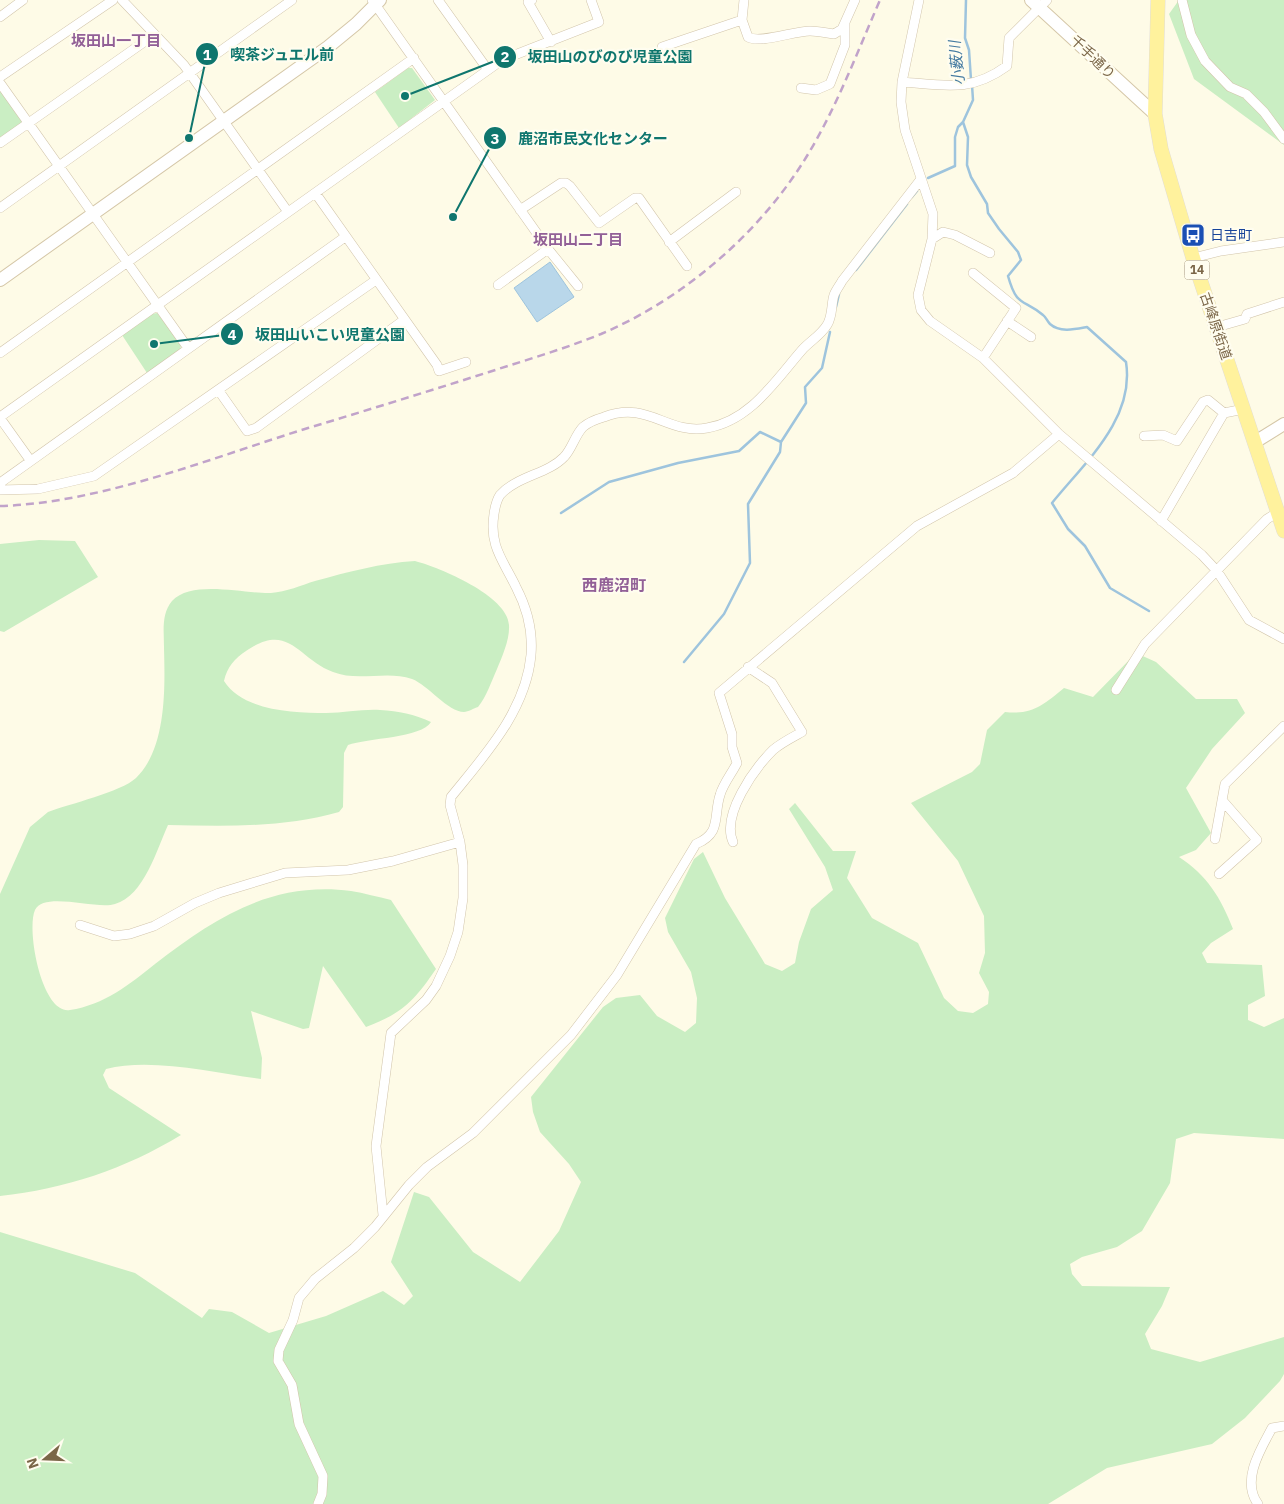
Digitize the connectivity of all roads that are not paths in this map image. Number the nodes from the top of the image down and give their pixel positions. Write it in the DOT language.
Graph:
graph roads {
  1 [pos="23,0"];
  2 [pos="113,0"];
  3 [pos="122,0"];
  4 [pos="292,0"];
  5 [pos="438,0"];
  6 [pos="532,0"];
  7 [pos="591,0"];
  8 [pos="744,0"];
  9 [pos="855,0"];
  10 [pos="919,0"];
  11 [pos="1158,0"];
  12 [pos="1182,0"];
  13 [pos="376,2"];
  14 [pos="1039,2"];
  15 [pos="12,3"];
  16 [pos="0,16"];
  17 [pos="742,20"];
  18 [pos="846,20"];
  19 [pos="154,35"];
  20 [pos="551,42"];
  21 [pos="662,47"];
  22 [pos="414,58"];
  23 [pos="488,70"];
  24 [pos="190,73"];
  25 [pos="0,77"];
  26 [pos="902,82"];
  27 [pos="0,83"];
  28 [pos="801,88"];
  29 [pos="445,102"];
  30 [pos="1155,114"];
  31 [pos="225,121"];
  32 [pos="28,123"];
  33 [pos="1284,139"];
  34 [pos="0,143"];
  35 [pos="59,166"];
  36 [pos="259,169"];
  37 [pos="921,179"];
  38 [pos="736,192"];
  39 [pos="316,194"];
  40 [pos="0,208"];
  41 [pos="520,210"];
  42 [pos="288,212"];
  43 [pos="92,214"];
  44 [pos="345,237"];
  45 [pos="932,239"];
  46 [pos="669,242"];
  47 [pos="1284,242"];
  48 [pos="548,249"];
  49 [pos="990,253"];
  50 [pos="1194,258"];
  51 [pos="127,263"];
  52 [pos="686,266"];
  53 [pos="974,273"];
  54 [pos="0,280"];
  55 [pos="376,280"];
  56 [pos="498,285"];
  57 [pos="578,286"];
  58 [pos="1284,302"];
  59 [pos="158,306"];
  60 [pos="404,320"];
  61 [pos="1008,321"];
  62 [pos="1217,327"];
  63 [pos="1031,337"];
  64 [pos="188,348"];
  65 [pos="0,353"];
  66 [pos="983,358"];
  67 [pos="466,362"];
  68 [pos="219,391"];
  69 [pos="1244,409"];
  70 [pos="1224,413"];
  71 [pos="0,417"];
  72 [pos="1284,424"];
  73 [pos="1059,434"];
  74 [pos="1144,436"];
  75 [pos="1255,442"];
  76 [pos="30,460"];
  77 [pos="0,483"];
  78 [pos="0,490"];
  79 [pos="1278,512"];
  80 [pos="1162,521"];
  81 [pos="1284,531"];
  82 [pos="1217,572"];
  83 [pos="1284,638"];
  84 [pos="748,667"];
  85 [pos="1116,690"];
  86 [pos="1284,726"];
  87 [pos="1222,800"];
  88 [pos="1215,839"];
  89 [pos="460,842"];
  90 [pos="733,842"];
  91 [pos="1219,874"];
  92 [pos="80,925"];
  93 [pos="383,1215"];
  94 [pos="1284,1426"];
  95 [pos="318,1504"];
  96 [pos="1258,1504"];
  1 -- 15 [label="street"];
  2 -- 25 [label="street"];
  3 -- 19 [label="street"];
  4 -- 24 [label="street"];
  5 -- 23 [label="street"];
  6 -- 20 [label="street"];
  7 -- 20 [label="street"];
  8 -- 17 [label="street"];
  9 -- 18 [label="street"];
  10 -- 26 [label="street"];
  11 -- 30 [label="main road, 古峰原街道 / 14"];
  12 -- 33 [label="street"];
  13 -- 22 [label="street"];
  13 -- 31 [label="street"];
  14 -- 26 [label="street"];
  14 -- 30 [label="street, 千手通り"];
  15 -- 16 [label="street"];
  17 -- 18 [label="street"];
  17 -- 21 [label="street"];
  18 -- 28 [label="street"];
  19 -- 24 [label="street"];
  19 -- 32 [label="street"];
  20 -- 23 [label="street"];
  22 -- 29 [label="street"];
  22 -- 36 [label="street"];
  23 -- 29 [label="street"];
  24 -- 31 [label="street"];
  24 -- 35 [label="street"];
  26 -- 37 [label="street"];
  27 -- 32 [label="street"];
  29 -- 39 [label="street"];
  29 -- 41 [label="street"];
  30 -- 50 [label="main road, 古峰原街道 / 14"];
  31 -- 36 [label="street"];
  31 -- 43 [label="street"];
  32 -- 34 [label="street"];
  32 -- 35 [label="street"];
  35 -- 40 [label="street"];
  35 -- 43 [label="street"];
  36 -- 42 [label="street"];
  36 -- 51 [label="street"];
  37 -- 45 [label="street"];
  37 -- 89 [label="street"];
  38 -- 46 [label="street"];
  39 -- 42 [label="street"];
  39 -- 44 [label="street"];
  41 -- 46 [label="street"];
  41 -- 48 [label="street"];
  42 -- 59 [label="street"];
  43 -- 51 [label="street"];
  43 -- 54 [label="street"];
  44 -- 55 [label="street"];
  44 -- 64 [label="street"];
  45 -- 49 [label="street"];
  45 -- 66 [label="street"];
  46 -- 52 [label="street"];
  47 -- 50 [label="street"];
  48 -- 56 [label="street"];
  48 -- 57 [label="street"];
  50 -- 62 [label="main road, 古峰原街道 / 14"];
  51 -- 59 [label="street"];
  51 -- 65 [label="street"];
  53 -- 61 [label="street"];
  55 -- 60 [label="street"];
  55 -- 68 [label="street"];
  58 -- 62 [label="street"];
  59 -- 64 [label="street"];
  59 -- 71 [label="street"];
  60 -- 67 [label="street"];
  60 -- 68 [label="street"];
  61 -- 63 [label="street"];
  61 -- 66 [label="street"];
  62 -- 69 [label="main road, 古峰原街道 / 14"];
  64 -- 76 [label="street"];
  66 -- 73 [label="street"];
  68 -- 78 [label="street"];
  69 -- 70 [label="street"];
  69 -- 75 [label="main road, 古峰原街道 / 14"];
  70 -- 74 [label="street"];
  70 -- 80 [label="street"];
  71 -- 76 [label="street"];
  72 -- 75 [label="street"];
  73 -- 80 [label="street"];
  73 -- 84 [label="street"];
  75 -- 79 [label="main road, 古峰原街道 / 14"];
  76 -- 77 [label="street"];
  79 -- 81 [label="main road, 古峰原街道 / 14"];
  79 -- 82 [label="street"];
  80 -- 82 [label="street"];
  82 -- 83 [label="street"];
  82 -- 85 [label="street"];
  84 -- 90 [label="street"];
  84 -- 93 [label="street"];
  86 -- 87 [label="street"];
  87 -- 88 [label="street"];
  87 -- 91 [label="street"];
  89 -- 92 [label="street"];
  89 -- 93 [label="street"];
  93 -- 95 [label="street"];
  94 -- 96 [label="street"];
}
